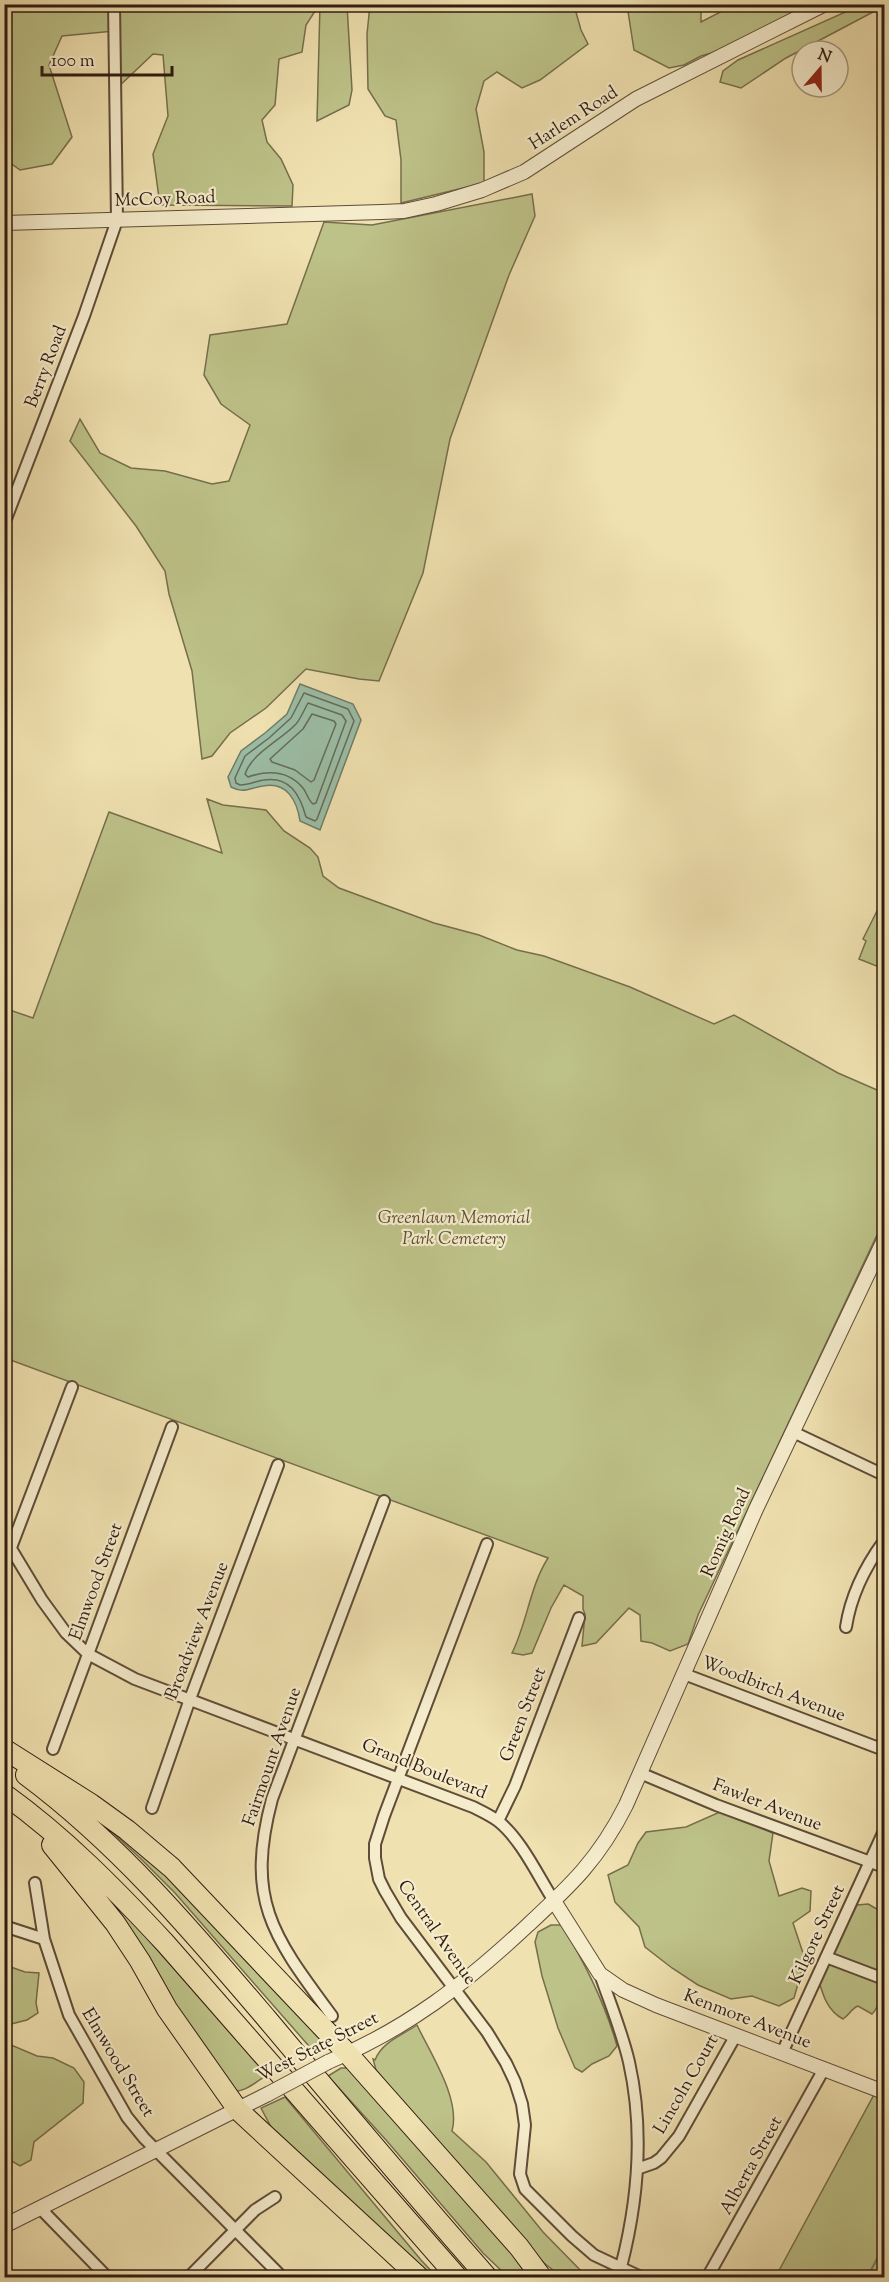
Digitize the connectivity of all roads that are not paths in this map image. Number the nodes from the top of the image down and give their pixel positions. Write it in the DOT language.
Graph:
graph roads {
  1 [pos="114,4"];
  2 [pos="825,4"];
  3 [pos="327,214"];
  4 [pos="117,220"];
  5 [pos="4,223"];
  6 [pos="4,524"];
  7 [pos="885,1240"];
  8 [pos="72,1387"];
  9 [pos="172,1427"];
  10 [pos="793,1432"];
  11 [pos="278,1465"];
  12 [pos="885,1475"];
  13 [pos="384,1501"];
  14 [pos="4,1537"];
  15 [pos="885,1541"];
  16 [pos="487,1544"];
  17 [pos="11,1550"];
  18 [pos="4,1566"];
  19 [pos="579,1618"];
  20 [pos="846,1627"];
  21 [pos="88,1654"];
  22 [pos="684,1674"];
  23 [pos="190,1699"];
  24 [pos="294,1738"];
  25 [pos="4,1749"];
  26 [pos="53,1749"];
  27 [pos="885,1750"];
  28 [pos="4,1759"];
  29 [pos="639,1773"];
  30 [pos="399,1779"];
  31 [pos="9,1797"];
  32 [pos="152,1808"];
  33 [pos="498,1821"];
  34 [pos="885,1831"];
  35 [pos="605,1842"];
  36 [pos="870,1862"];
  37 [pos="885,1867"];
  38 [pos="35,1883"];
  39 [pos="554,1901"];
  40 [pos="4,1926"];
  41 [pos="44,1939"];
  42 [pos="826,1956"];
  43 [pos="600,1974"];
  44 [pos="885,1979"];
  45 [pos="454,1990"];
  46 [pos="332,2016"];
  47 [pos="736,2035"];
  48 [pos="782,2053"];
  49 [pos="348,2054"];
  50 [pos="824,2069"];
  51 [pos="885,2092"];
  52 [pos="238,2110"];
  53 [pos="157,2150"];
  54 [pos="636,2169"];
  55 [pos="310,2178"];
  56 [pos="275,2197"];
  57 [pos="40,2208"];
  58 [pos="4,2226"];
  59 [pos="236,2230"];
  60 [pos="519,2247"];
  61 [pos="621,2267"];
  62 [pos="108,2277"];
  63 [pos="188,2277"];
  64 [pos="283,2277"];
  65 [pos="405,2277"];
  66 [pos="420,2277"];
  67 [pos="458,2277"];
  68 [pos="488,2277"];
  69 [pos="542,2277"];
  70 [pos="553,2277"];
  71 [pos="643,2277"];
  72 [pos="707,2277"];
  1 -- 4 [label="street, Berry Road"];
  2 -- 3 [label="street, Harlem Road"];
  3 -- 4 [label="street, McCoy Road"];
  4 -- 5 [label="street, McCoy Road"];
  4 -- 6 [label="street, Berry Road"];
  7 -- 10 [label="street, Romig Road"];
  8 -- 17 [label="street"];
  9 -- 21 [label="street, Elmwood Street"];
  10 -- 12 [label="street"];
  10 -- 22 [label="street, Romig Road"];
  11 -- 23 [label="street, Broadview Avenue"];
  13 -- 24 [label="street, Fairmount Avenue"];
  14 -- 17 [label="street, Grand Boulevard"];
  15 -- 20 [label="street"];
  16 -- 30 [label="street, Central Avenue"];
  17 -- 18 [label="street"];
  17 -- 21 [label="street, Grand Boulevard"];
  19 -- 33 [label="street, Green Street"];
  21 -- 23 [label="street, Grand Boulevard"];
  21 -- 26 [label="street, Elmwood Street"];
  22 -- 27 [label="street, Woodbirch Avenue"];
  22 -- 29 [label="street, Romig Road"];
  23 -- 24 [label="street, Grand Boulevard"];
  23 -- 32 [label="street, Broadview Avenue"];
  24 -- 30 [label="street, Grand Boulevard"];
  24 -- 46 [label="street, Fairmount Avenue"];
  25 -- 49 [label="highway"];
  28 -- 68 [label="highway"];
  29 -- 35 [label="street, Romig Road"];
  29 -- 36 [label="street, Fawler Avenue"];
  30 -- 33 [label="street, Grand Boulevard"];
  30 -- 45 [label="street, Central Avenue"];
  31 -- 52 [label="highway"];
  31 -- 67 [label="highway"];
  33 -- 39 [label="street, Grand Boulevard"];
  34 -- 36 [label="street, Kilgore Street"];
  35 -- 39 [label="street, West State Street"];
  36 -- 37 [label="street, Fawler Avenue"];
  36 -- 42 [label="street, Kilgore Street"];
  38 -- 41 [label="street, Elmwood Street"];
  39 -- 43 [label="street, Grand Boulevard"];
  39 -- 45 [label="street, West State Street"];
  40 -- 41 [label="street"];
  41 -- 53 [label="street, Elmwood Street"];
  42 -- 44 [label="street"];
  42 -- 48 [label="street, Kilgore Street"];
  43 -- 47 [label="street, Kenmore Avenue"];
  43 -- 54 [label="street, Grand Boulevard"];
  45 -- 49 [label="street, West State Street"];
  45 -- 61 [label="street, Central Avenue"];
  47 -- 48 [label="street, Kenmore Avenue"];
  47 -- 54 [label="street, Lincoln Court"];
  48 -- 50 [label="street, Kenmore Avenue"];
  49 -- 52 [label="street, West State Street, bridge"];
  49 -- 60 [label="highway"];
  50 -- 51 [label="street, Kenmore Avenue"];
  50 -- 72 [label="street, Alberta Street"];
  52 -- 53 [label="street, West State Street"];
  52 -- 55 [label="highway"];
  53 -- 57 [label="street, West State Street"];
  53 -- 59 [label="street, Elmwood Street"];
  54 -- 61 [label="street, Grand Boulevard"];
  55 -- 65 [label="highway"];
  55 -- 66 [label="highway"];
  56 -- 59 [label="street"];
  57 -- 58 [label="street, West State Street"];
  57 -- 62 [label="street"];
  59 -- 63 [label="street"];
  59 -- 64 [label="street, Elmwood Street"];
  60 -- 69 [label="highway"];
  60 -- 70 [label="highway"];
  61 -- 71 [label="street"];
}
